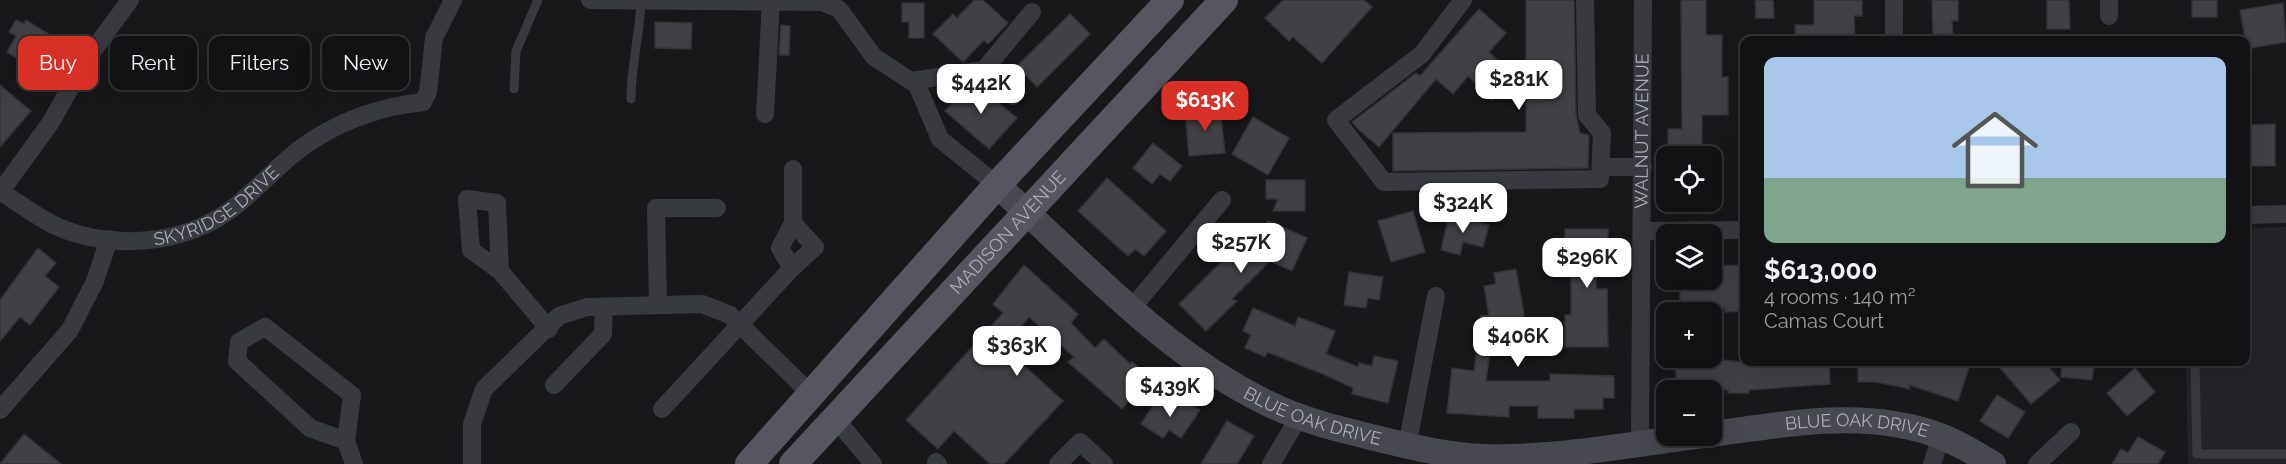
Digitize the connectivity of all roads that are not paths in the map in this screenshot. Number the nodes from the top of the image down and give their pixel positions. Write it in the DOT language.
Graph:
graph roads {
  1 [pos="130,0"];
  2 [pos="453,0"];
  3 [pos="538,0"];
  4 [pos="590,0"];
  5 [pos="640,0"];
  6 [pos="1170,0"];
  7 [pos="1224,0"];
  8 [pos="1585,0"];
  9 [pos="1643,0"];
  10 [pos="1894,0"];
  11 [pos="1461,1"];
  12 [pos="771,2"];
  13 [pos="1032,12"];
  14 [pos="1894,36"];
  15 [pos="984,70"];
  16 [pos="912,81"];
  17 [pos="514,89"];
  18 [pos="1012,96"];
  19 [pos="631,99"];
  20 [pos="765,114"];
  21 [pos="1601,167"];
  22 [pos="1642,167"];
  23 [pos="793,169"];
  24 [pos="997,185"];
  25 [pos="0,191"];
  26 [pos="1222,200"];
  27 [pos="717,208"];
  28 [pos="1027,212"];
  29 [pos="2286,214"];
  30 [pos="2250,215"];
  31 [pos="793,223"];
  32 [pos="1740,230"];
  33 [pos="1642,231"];
  34 [pos="109,239"];
  35 [pos="792,268"];
  36 [pos="500,271"];
  37 [pos="1436,296"];
  38 [pos="658,305"];
  39 [pos="604,307"];
  40 [pos="1132,308"];
  41 [pos="741,325"];
  42 [pos="549,329"];
  43 [pos="2195,366"];
  44 [pos="554,385"];
  45 [pos="812,395"];
  46 [pos="662,409"];
  47 [pos="0,410"];
  48 [pos="1299,417"];
  49 [pos="835,418"];
  50 [pos="2071,432"];
  51 [pos="1722,433"];
  52 [pos="1941,437"];
  53 [pos="346,441"];
  54 [pos="1656,441"];
  55 [pos="1640,443"];
  56 [pos="1407,446"];
  57 [pos="2286,454"];
  58 [pos="1490,460"];
  59 [pos="354,464"];
  60 [pos="472,464"];
  61 [pos="749,464"];
  62 [pos="793,464"];
  63 [pos="873,464"];
  64 [pos="1058,464"];
  65 [pos="1104,464"];
  66 [pos="1271,464"];
  67 [pos="1932,464"];
  68 [pos="1994,464"];
  69 [pos="2037,464"];
  1 -- 25 [label="street"];
  2 -- 34 [label="street, SKYRIDGE DRIVE"];
  3 -- 17 [label="lane"];
  4 -- 5 [label="street"];
  5 -- 12 [label="street"];
  5 -- 19 [label="lane"];
  6 -- 24 [label="main road, MADISON AVENUE"];
  7 -- 28 [label="main road, MADISON AVENUE"];
  8 -- 21 [label="street"];
  9 -- 22 [label="street, WALNUT AVENUE"];
  10 -- 14 [label="street"];
  11 -- 21 [label="street"];
  12 -- 16 [label="street"];
  12 -- 20 [label="street"];
  13 -- 15 [label="street"];
  15 -- 16 [label="street"];
  15 -- 18 [label="street"];
  16 -- 24 [label="street"];
  21 -- 22 [label="street"];
  22 -- 33 [label="street, WALNUT AVENUE"];
  23 -- 31 [label="street"];
  24 -- 28 [label="street, BLUE OAK DRIVE"];
  24 -- 45 [label="main road, MADISON AVENUE"];
  25 -- 34 [label="street, SKYRIDGE DRIVE"];
  26 -- 40 [label="street"];
  27 -- 38 [label="street"];
  28 -- 40 [label="street, BLUE OAK DRIVE"];
  28 -- 49 [label="main road, MADISON AVENUE"];
  29 -- 30 [label="street"];
  31 -- 35 [label="street"];
  31 -- 35 [label="street"];
  32 -- 33 [label="street"];
  33 -- 55 [label="street, WALNUT AVENUE"];
  34 -- 47 [label="street"];
  35 -- 41 [label="street"];
  36 -- 42 [label="street"];
  37 -- 56 [label="street"];
  38 -- 39 [label="street"];
  38 -- 41 [label="street"];
  39 -- 42 [label="street"];
  39 -- 44 [label="street"];
  40 -- 48 [label="street, BLUE OAK DRIVE"];
  41 -- 45 [label="street"];
  41 -- 46 [label="street"];
  42 -- 60 [label="street"];
  43 -- 57 [label="lane"];
  45 -- 61 [label="main road, MADISON AVENUE"];
  48 -- 56 [label="street, BLUE OAK DRIVE"];
  48 -- 66 [label="street"];
  49 -- 62 [label="main road, MADISON AVENUE"];
  49 -- 63 [label="street"];
  50 -- 69 [label="street"];
  51 -- 52 [label="street, BLUE OAK DRIVE"];
  52 -- 67 [label="street"];
  52 -- 68 [label="street, BLUE OAK DRIVE"];
  53 -- 53 [label="street"];
  53 -- 59 [label="street"];
  54 -- 55 [label="street, BLUE OAK DRIVE"];
  55 -- 58 [label="street, BLUE OAK DRIVE"];
  56 -- 58 [label="street, BLUE OAK DRIVE"];
  64 -- 65 [label="street"];
}
